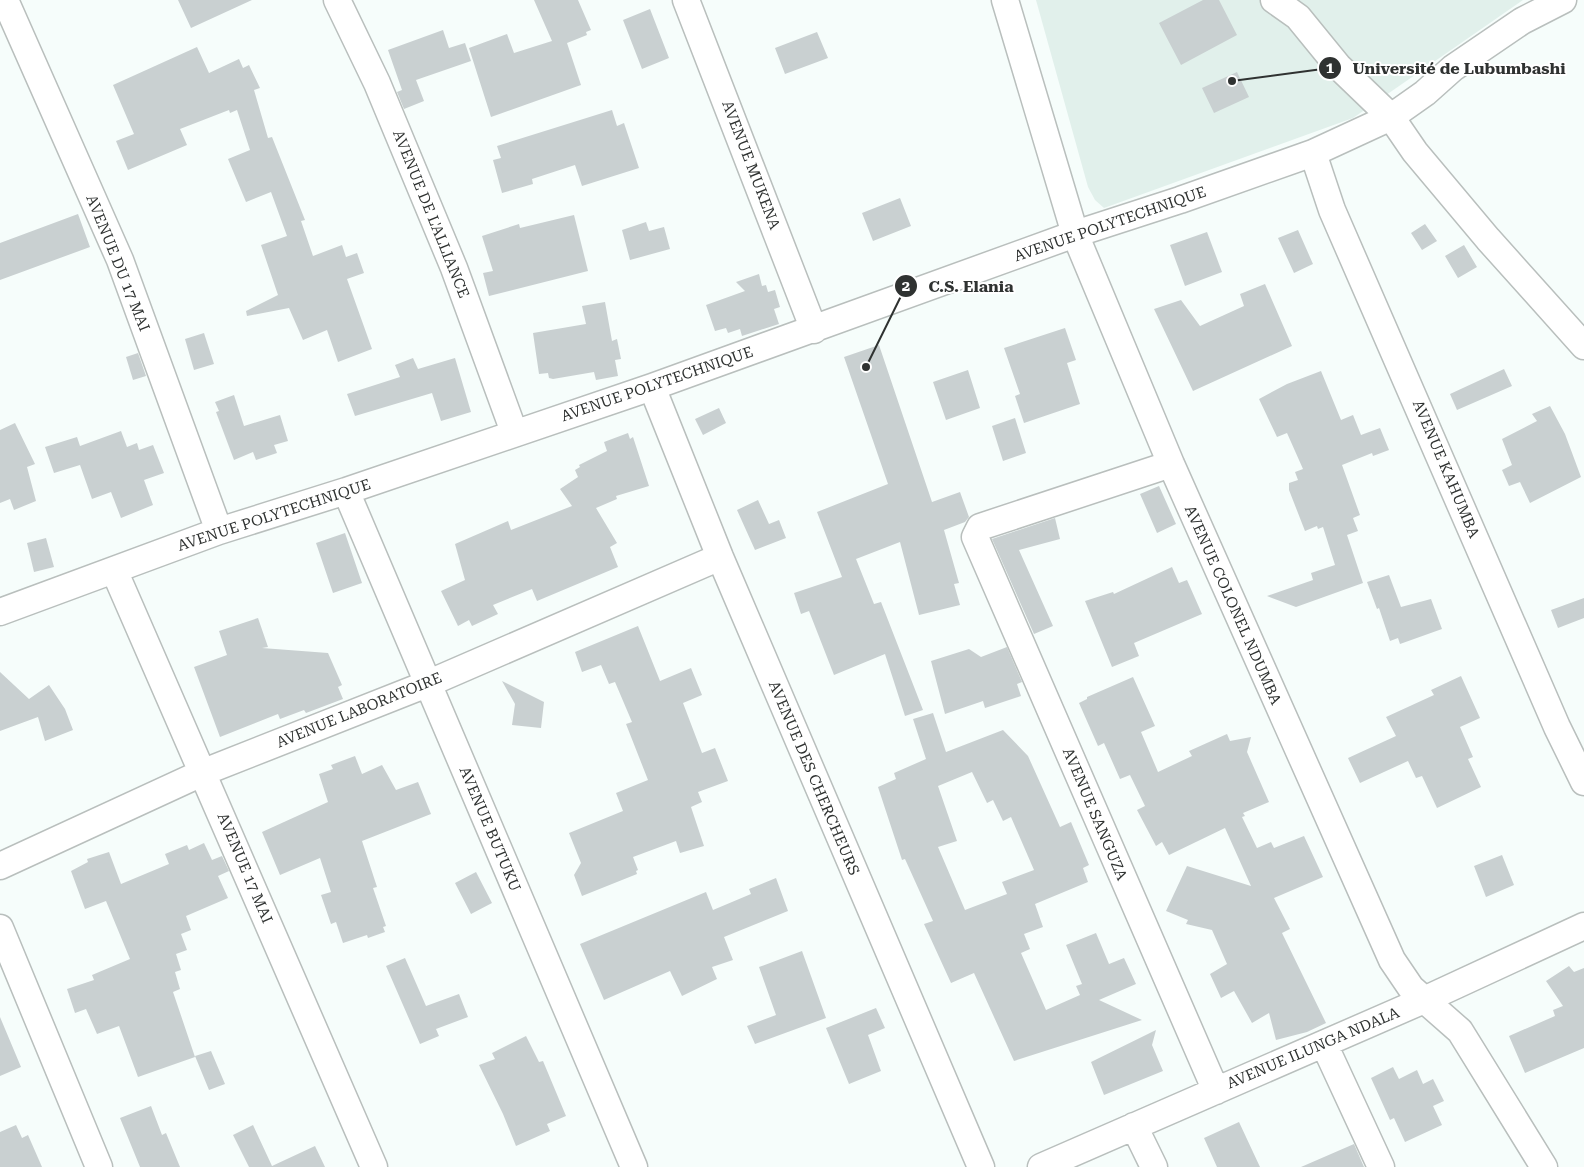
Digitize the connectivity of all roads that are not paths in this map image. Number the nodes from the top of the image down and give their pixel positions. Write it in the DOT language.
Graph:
graph roads {
  1 [pos="5,0"];
  2 [pos="337,0"];
  3 [pos="686,0"];
  4 [pos="1005,0"];
  5 [pos="1274,0"];
  6 [pos="1563,0"];
  7 [pos="1391,117"];
  8 [pos="1313,152"];
  9 [pos="1075,234"];
  10 [pos="814,330"];
  11 [pos="1584,346"];
  12 [pos="652,387"];
  13 [pos="514,432"];
  14 [pos="1171,464"];
  15 [pos="346,491"];
  16 [pos="219,531"];
  17 [pos="720,557"];
  18 [pos="114,570"];
  19 [pos="0,612"];
  20 [pos="427,684"];
  21 [pos="204,772"];
  22 [pos="1584,782"];
  23 [pos="0,866"];
  24 [pos="1584,926"];
  25 [pos="0,928"];
  26 [pos="1424,1000"];
  27 [pos="1324,1044"];
  28 [pos="1216,1091"];
  29 [pos="1134,1126"];
  30 [pos="99,1167"];
  31 [pos="374,1167"];
  32 [pos="634,1167"];
  33 [pos="981,1167"];
  34 [pos="1041,1167"];
  35 [pos="1154,1167"];
  36 [pos="1380,1167"];
  37 [pos="1544,1167"];
  1 -- 16 [label="street, AVENUE DU 17 MAI"];
  2 -- 13 [label="street, AVENUE DE L'ALLIANCE"];
  3 -- 10 [label="street, AVENUE MUKENA"];
  4 -- 9 [label="street, AVENUE COLONEL NDUMBA"];
  5 -- 7 [label="street"];
  6 -- 7 [label="street, AVENUE POLYTECHNIQUE"];
  7 -- 8 [label="street, AVENUE POLYTECHNIQUE"];
  7 -- 11 [label="street"];
  8 -- 9 [label="street, AVENUE POLYTECHNIQUE"];
  8 -- 22 [label="street, AVENUE KAHUMBA"];
  9 -- 10 [label="street, AVENUE POLYTECHNIQUE"];
  9 -- 14 [label="street, AVENUE COLONEL NDUMBA"];
  10 -- 12 [label="street, AVENUE POLYTECHNIQUE"];
  12 -- 13 [label="street, AVENUE POLYTECHNIQUE"];
  12 -- 17 [label="street, AVENUE DES CHERCHEURS"];
  13 -- 15 [label="street, AVENUE POLYTECHNIQUE"];
  14 -- 26 [label="street, AVENUE COLONEL NDUMBA"];
  14 -- 28 [label="street, AVENUE SANGUZA"];
  15 -- 16 [label="street, AVENUE POLYTECHNIQUE"];
  15 -- 20 [label="street, AVENUE BUTUKU"];
  16 -- 18 [label="street, AVENUE POLYTECHNIQUE"];
  17 -- 20 [label="street, AVENUE LABORATOIRE"];
  17 -- 33 [label="street, AVENUE DES CHERCHEURS"];
  18 -- 19 [label="street, AVENUE POLYTECHNIQUE"];
  18 -- 21 [label="street, AVENUE 17 MAI"];
  20 -- 21 [label="street, AVENUE LABORATOIRE"];
  20 -- 32 [label="street, AVENUE BUTUKU"];
  21 -- 23 [label="street, AVENUE LABORATOIRE"];
  21 -- 31 [label="street, AVENUE 17 MAI"];
  24 -- 26 [label="street, AVENUE ILUNGA NDALA"];
  25 -- 30 [label="street"];
  26 -- 27 [label="street, AVENUE ILUNGA NDALA"];
  26 -- 37 [label="street, AVENUE COLONEL NDUMBA"];
  27 -- 28 [label="street, AVENUE ILUNGA NDALA"];
  27 -- 36 [label="street"];
  28 -- 29 [label="street, AVENUE ILUNGA NDALA"];
  29 -- 34 [label="street, AVENUE ILUNGA NDALA"];
  29 -- 35 [label="street"];
}
